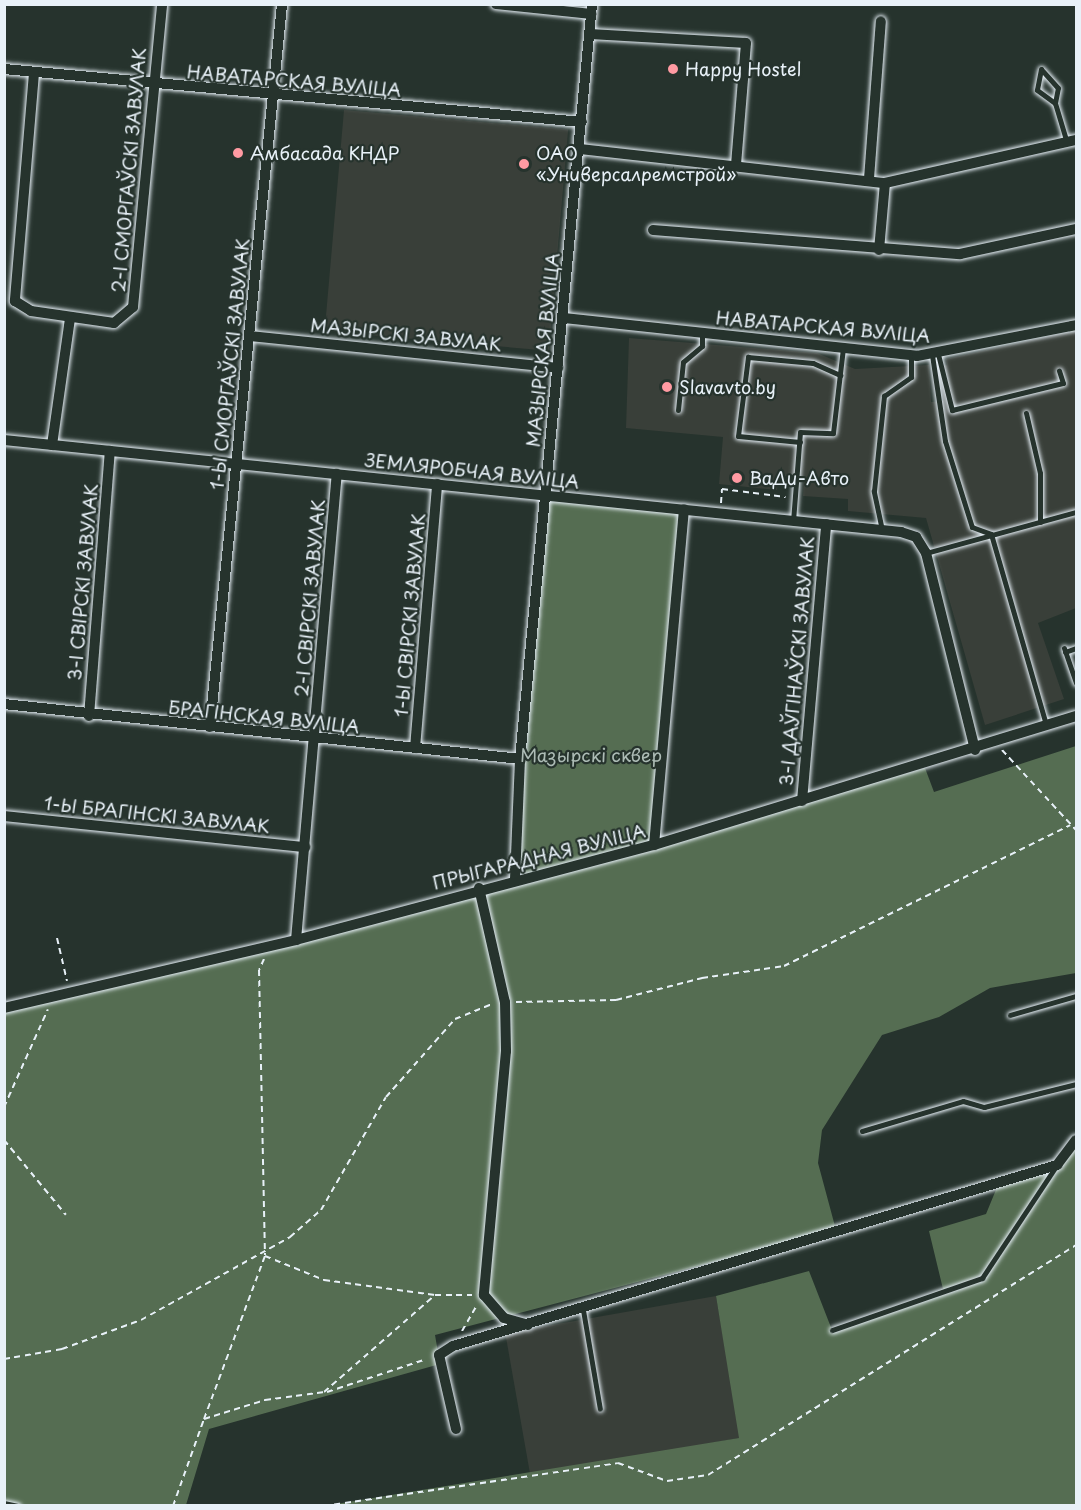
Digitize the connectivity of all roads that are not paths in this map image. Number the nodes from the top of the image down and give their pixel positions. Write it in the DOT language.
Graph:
graph roads {
  1 [pos="162,4"];
  2 [pos="282,4"];
  3 [pos="496,4"];
  4 [pos="591,9"];
  5 [pos="881,21"];
  6 [pos="590,34"];
  7 [pos="4,69"];
  8 [pos="34,73"];
  9 [pos="152,85"];
  10 [pos="272,96"];
  11 [pos="1055,103"];
  12 [pos="582,122"];
  13 [pos="1072,142"];
  14 [pos="580,149"];
  15 [pos="736,164"];
  16 [pos="869,179"];
  17 [pos="885,183"];
  18 [pos="1077,229"];
  19 [pos="653,230"];
  20 [pos="879,250"];
  21 [pos="564,318"];
  22 [pos="70,319"];
  23 [pos="1077,325"];
  24 [pos="702,333"];
  25 [pos="250,336"];
  26 [pos="843,348"];
  27 [pos="911,355"];
  28 [pos="935,355"];
  29 [pos="558,368"];
  30 [pos="1059,371"];
  31 [pos="840,375"];
  32 [pos="678,410"];
  33 [pos="1026,413"];
  34 [pos="4,440"];
  35 [pos="800,442"];
  36 [pos="52,445"];
  37 [pos="110,451"];
  38 [pos="236,463"];
  39 [pos="337,474"];
  40 [pos="437,484"];
  41 [pos="545,495"];
  42 [pos="684,509"];
  43 [pos="1077,512"];
  44 [pos="793,521"];
  45 [pos="1040,522"];
  46 [pos="826,524"];
  47 [pos="882,530"];
  48 [pos="991,534"];
  49 [pos="926,553"];
  50 [pos="1077,648"];
  51 [pos="1077,683"];
  52 [pos="4,704"];
  53 [pos="89,716"];
  54 [pos="1077,716"];
  55 [pos="1047,726"];
  56 [pos="210,727"];
  57 [pos="314,740"];
  58 [pos="415,748"];
  59 [pos="975,750"];
  60 [pos="520,759"];
  61 [pos="802,801"];
  62 [pos="4,816"];
  63 [pos="654,844"];
  64 [pos="305,848"];
  65 [pos="515,879"];
  66 [pos="479,888"];
  67 [pos="296,940"];
  68 [pos="1077,996"];
  69 [pos="4,1008"];
  70 [pos="1010,1014"];
  71 [pos="1077,1084"];
  72 [pos="862,1131"];
  73 [pos="1077,1140"];
  74 [pos="1057,1165"];
  75 [pos="583,1310"];
  76 [pos="529,1325"];
  77 [pos="832,1330"];
  78 [pos="600,1409"];
  79 [pos="456,1429"];
  80 [pos="4,1503"];
  81 [pos="18,1506"];
  1 -- 9 [label="street, 2-І СМОРГАЎСКІ ЗАВУЛАК"];
  2 -- 10 [label="street, 1-Ы СМОРГАЎСКІ ЗАВУЛАК"];
  3 -- 4 [label="street"];
  4 -- 6 [label="street, МАЗЫРСКАЯ ВУЛІЦА"];
  5 -- 16 [label="street"];
  6 -- 12 [label="street, МАЗЫРСКАЯ ВУЛІЦА"];
  6 -- 15 [label="street"];
  7 -- 8 [label="street, НАВАТАРСКАЯ ВУЛІЦА"];
  8 -- 9 [label="street, НАВАТАРСКАЯ ВУЛІЦА"];
  8 -- 22 [label="street, 2-І СМОРГАЎСКІ ЗАВУЛАК"];
  9 -- 10 [label="street, НАВАТАРСКАЯ ВУЛІЦА"];
  9 -- 22 [label="street, 2-І СМОРГАЎСКІ ЗАВУЛАК"];
  10 -- 12 [label="street, НАВАТАРСКАЯ ВУЛІЦА"];
  10 -- 25 [label="street, 1-Ы СМОРГАЎСКІ ЗАВУЛАК"];
  11 -- 11 [label="lane"];
  11 -- 13 [label="lane"];
  12 -- 14 [label="street, МАЗЫРСКАЯ ВУЛІЦА"];
  13 -- 17 [label="street"];
  14 -- 15 [label="street"];
  14 -- 21 [label="street, МАЗЫРСКАЯ ВУЛІЦА"];
  15 -- 16 [label="street"];
  16 -- 17 [label="street"];
  17 -- 20 [label="street"];
  18 -- 20 [label="street"];
  19 -- 20 [label="street"];
  21 -- 24 [label="street, НАВАТАРСКАЯ ВУЛІЦА"];
  21 -- 29 [label="street, МАЗЫРСКАЯ ВУЛІЦА"];
  22 -- 36 [label="street"];
  23 -- 28 [label="street, НАВАТАРСКАЯ ВУЛІЦА"];
  24 -- 26 [label="street, НАВАТАРСКАЯ ВУЛІЦА"];
  24 -- 32 [label="lane"];
  25 -- 29 [label="street, МАЗЫРСКІ ЗАВУЛАК"];
  25 -- 38 [label="street, 1-Ы СМОРГАЎСКІ ЗАВУЛАК"];
  26 -- 27 [label="street, НАВАТАРСКАЯ ВУЛІЦА"];
  26 -- 31 [label="lane"];
  27 -- 28 [label="street, НАВАТАРСКАЯ ВУЛІЦА"];
  27 -- 47 [label="lane"];
  28 -- 30 [label="lane"];
  28 -- 48 [label="lane"];
  29 -- 41 [label="street, МАЗЫРСКАЯ ВУЛІЦА"];
  31 -- 35 [label="lane"];
  31 -- 35 [label="lane"];
  33 -- 45 [label="lane"];
  34 -- 36 [label="street, ЗЕМЛЯРОБЧАЯ ВУЛІЦА"];
  35 -- 44 [label="lane"];
  36 -- 37 [label="street, ЗЕМЛЯРОБЧАЯ ВУЛІЦА"];
  37 -- 38 [label="street, ЗЕМЛЯРОБЧАЯ ВУЛІЦА"];
  37 -- 53 [label="street, 3-І СВІРСКІ ЗАВУЛАК"];
  38 -- 39 [label="street, ЗЕМЛЯРОБЧАЯ ВУЛІЦА"];
  38 -- 56 [label="street, 1-Ы СМОРГАЎСКІ ЗАВУЛАК"];
  39 -- 40 [label="street, ЗЕМЛЯРОБЧАЯ ВУЛІЦА"];
  39 -- 57 [label="street, 2-І СВІРСКІ ЗАВУЛАК"];
  40 -- 41 [label="street, ЗЕМЛЯРОБЧАЯ ВУЛІЦА"];
  40 -- 58 [label="street, 1-Ы СВІРСКІ ЗАВУЛАК"];
  41 -- 42 [label="street, ЗЕМЛЯРОБЧАЯ ВУЛІЦА"];
  41 -- 60 [label="street, МАЗЫРСКАЯ ВУЛІЦА"];
  42 -- 44 [label="street, ЗЕМЛЯРОБЧАЯ ВУЛІЦА"];
  42 -- 63 [label="street"];
  43 -- 45 [label="lane"];
  44 -- 46 [label="street, ЗЕМЛЯРОБЧАЯ ВУЛІЦА"];
  45 -- 48 [label="lane"];
  46 -- 47 [label="street, ЗЕМЛЯРОБЧАЯ ВУЛІЦА"];
  46 -- 61 [label="street, 3-І ДАЎГІНАЎСКІ ЗАВУЛАК"];
  47 -- 49 [label="street, ЗЕМЛЯРОБЧАЯ ВУЛІЦА"];
  48 -- 49 [label="lane"];
  48 -- 55 [label="lane"];
  49 -- 59 [label="street"];
  50 -- 51 [label="lane"];
  52 -- 53 [label="street, БРАГІНСКАЯ ВУЛІЦА"];
  53 -- 56 [label="street, БРАГІНСКАЯ ВУЛІЦА"];
  54 -- 55 [label="street, ПРЫГАРАДНАЯ ВУЛІЦА"];
  55 -- 59 [label="street, ПРЫГАРАДНАЯ ВУЛІЦА"];
  56 -- 57 [label="street, БРАГІНСКАЯ ВУЛІЦА"];
  57 -- 58 [label="street, БРАГІНСКАЯ ВУЛІЦА"];
  57 -- 64 [label="street, 2-І СВІРСКІ ЗАВУЛАК"];
  58 -- 60 [label="street, БРАГІНСКАЯ ВУЛІЦА"];
  59 -- 61 [label="street, ПРЫГАРАДНАЯ ВУЛІЦА"];
  60 -- 65 [label="street, МАЗЫРСКАЯ ВУЛІЦА"];
  61 -- 63 [label="street, ПРЫГАРАДНАЯ ВУЛІЦА"];
  62 -- 64 [label="street, 1-Ы БРАГІНСКІ ЗАВУЛАК"];
  63 -- 65 [label="street, ПРЫГАРАДНАЯ ВУЛІЦА"];
  64 -- 67 [label="street, 2-І СВІРСКІ ЗАВУЛАК"];
  65 -- 66 [label="street, ПРЫГАРАДНАЯ ВУЛІЦА"];
  66 -- 67 [label="street, ПРЫГАРАДНАЯ ВУЛІЦА"];
  66 -- 76 [label="street"];
  67 -- 69 [label="street, ПРЫГАРАДНАЯ ВУЛІЦА"];
  68 -- 70 [label="lane"];
  71 -- 72 [label="lane"];
  73 -- 74 [label="street"];
  74 -- 75 [label="street"];
  74 -- 77 [label="lane"];
  75 -- 76 [label="street"];
  75 -- 78 [label="lane"];
  76 -- 79 [label="street"];
  80 -- 81 [label="lane"];
}
